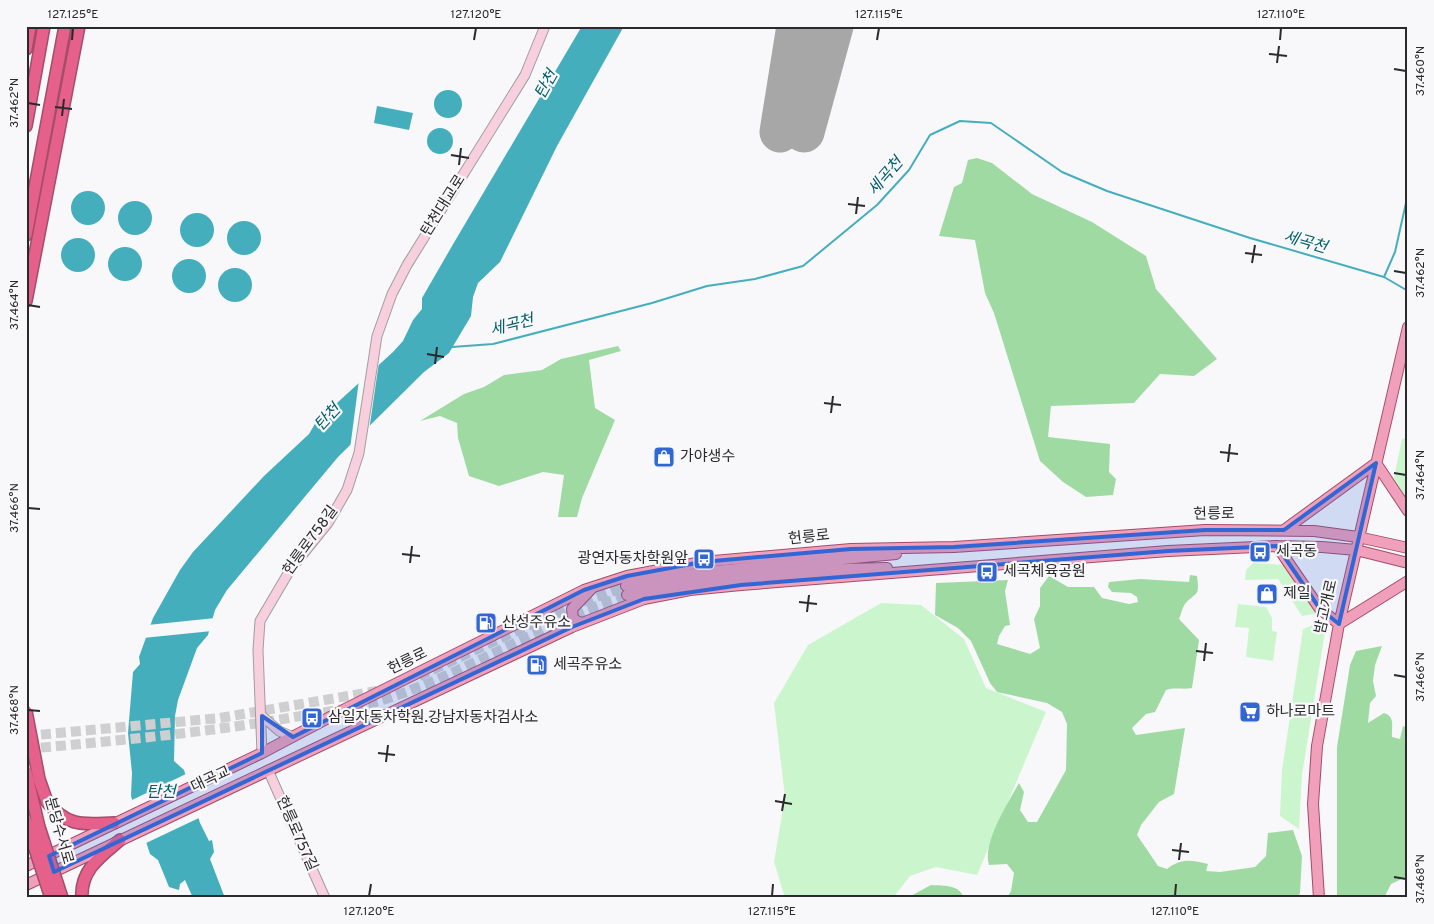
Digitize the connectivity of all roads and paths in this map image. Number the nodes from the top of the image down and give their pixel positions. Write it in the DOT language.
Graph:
graph roads {
  1 [pos="30,26"];
  2 [pos="44,26"];
  3 [pos="66,26"];
  4 [pos="79,26"];
  5 [pos="545,26"];
  6 [pos="26,49"];
  7 [pos="26,126"];
  8 [pos="26,235"];
  9 [pos="26,301"];
  10 [pos="1408,327"];
  11 [pos="377,336"];
  12 [pos="1376,463"];
  13 [pos="1408,511"];
  14 [pos="1284,530"];
  15 [pos="1358,537"];
  16 [pos="1277,546"];
  17 [pos="954,547"];
  18 [pos="1408,548"];
  19 [pos="1356,550"];
  20 [pos="1408,563"];
  21 [pos="963,567"];
  22 [pos="1408,581"];
  23 [pos="593,587"];
  24 [pos="581,623"];
  25 [pos="1339,624"];
  26 [pos="26,711"];
  27 [pos="262,716"];
  28 [pos="292,737"];
  29 [pos="258,754"];
  30 [pos="26,772"];
  31 [pos="265,772"];
  32 [pos="26,820"];
  33 [pos="114,823"];
  34 [pos="120,840"];
  35 [pos="26,866"];
  36 [pos="26,885"];
  37 [pos="82,893"];
  38 [pos="50,898"];
  39 [pos="62,898"];
  40 [pos="325,898"];
  41 [pos="1319,898"];
  1 -- 6 [label="highway"];
  2 -- 7 [label="highway"];
  3 -- 8 [label="highway"];
  4 -- 9 [label="highway"];
  5 -- 11 [label="street, 탄천대교로"];
  10 -- 12 [label="main road, 밤고개로"];
  11 -- 27 [label="street, 헌릉로758길"];
  12 -- 13 [label="main road"];
  12 -- 14 [label="main road"];
  12 -- 15 [label="main road, 밤고개로"];
  14 -- 15 [label="main road, 헌릉로"];
  14 -- 17 [label="main road, 헌릉로"];
  15 -- 18 [label="main road, 헌릉로"];
  15 -- 19 [label="main road, 밤고개로"];
  16 -- 19 [label="main road"];
  16 -- 21 [label="main road"];
  16 -- 25 [label="main road"];
  17 -- 21 [label="main road"];
  17 -- 23 [label="main road, 헌릉로"];
  19 -- 20 [label="main road"];
  19 -- 25 [label="main road, 밤고개로"];
  21 -- 24 [label="main road"];
  22 -- 25 [label="main road"];
  23 -- 24 [label="main road"];
  23 -- 28 [label="main road, 헌릉로"];
  24 -- 31 [label="main road"];
  25 -- 41 [label="main road, 밤고개로"];
  26 -- 33 [label="highway, bridge"];
  27 -- 28 [label="street"];
  27 -- 29 [label="street, 헌릉로758길"];
  28 -- 29 [label="main road, 헌릉로"];
  29 -- 33 [label="main road, 대곡교"];
  30 -- 39 [label="highway, 분당수서로, bridge"];
  31 -- 34 [label="main road, 대곡교"];
  31 -- 40 [label="street, 헌릉로757길"];
  32 -- 38 [label="highway, 분당수서로, bridge"];
  33 -- 35 [label="main road"];
  34 -- 36 [label="main road"];
  34 -- 37 [label="highway"];
}
